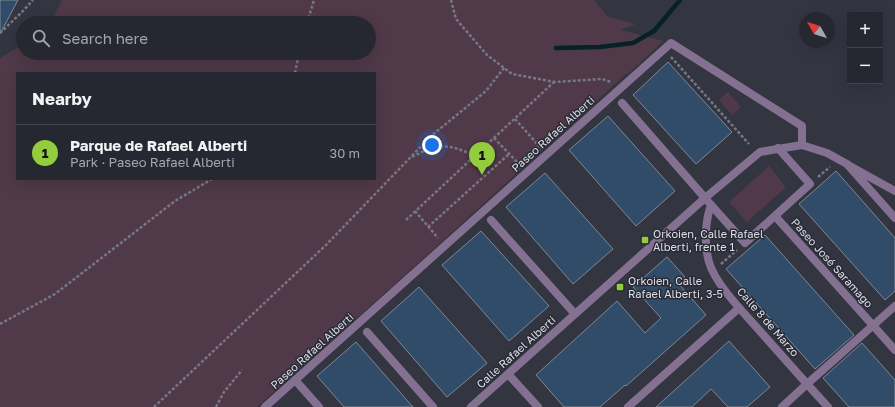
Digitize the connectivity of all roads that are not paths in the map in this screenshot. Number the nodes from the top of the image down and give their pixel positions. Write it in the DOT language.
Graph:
graph roads {
  1 [pos="622,103"];
  2 [pos="802,145"];
  3 [pos="778,148"];
  4 [pos="847,164"];
  5 [pos="895,191"];
  6 [pos="705,198"];
  7 [pos="711,205"];
  8 [pos="775,216"];
  9 [pos="895,218"];
  10 [pos="491,220"];
  11 [pos="895,306"];
  12 [pos="739,308"];
  13 [pos="575,314"];
  14 [pos="873,326"];
  15 [pos="367,332"];
  16 [pos="895,350"];
  17 [pos="508,374"];
  18 [pos="295,380"];
  19 [pos="808,384"];
  20 [pos="265,407"];
  21 [pos="319,407"];
  22 [pos="433,407"];
  23 [pos="471,407"];
  24 [pos="538,407"];
  25 [pos="628,407"];
  26 [pos="782,407"];
  27 [pos="828,407"];
  1 -- 6 [label="street"];
  2 -- 3 [label="street, Calle Rafael Alberti"];
  2 -- 4 [label="street"];
  2 -- 18 [label="street, Paseo Rafael Alberti"];
  3 -- 6 [label="street, Calle Rafael Alberti"];
  3 -- 8 [label="street, Paseo José Saramago"];
  4 -- 5 [label="street"];
  4 -- 9 [label="street"];
  6 -- 7 [label="street"];
  6 -- 13 [label="street, Calle Rafael Alberti"];
  7 -- 8 [label="street, Paseo José Saramago"];
  7 -- 12 [label="street, Calle 8 de Marzo"];
  8 -- 14 [label="street, Paseo José Saramago"];
  10 -- 13 [label="street"];
  11 -- 14 [label="street, Paseo José Saramago"];
  12 -- 19 [label="street, Calle 8 de Marzo"];
  12 -- 25 [label="street"];
  13 -- 17 [label="street, Calle Rafael Alberti"];
  14 -- 16 [label="street, Paseo José Saramago"];
  14 -- 19 [label="street, Paseo José Saramago"];
  15 -- 22 [label="street"];
  17 -- 23 [label="street, Calle Rafael Alberti"];
  17 -- 24 [label="street"];
  18 -- 20 [label="street, Paseo Rafael Alberti"];
  18 -- 21 [label="street"];
  19 -- 26 [label="street, Paseo José Saramago"];
  19 -- 27 [label="street, Calle 8 de Marzo"];
}
